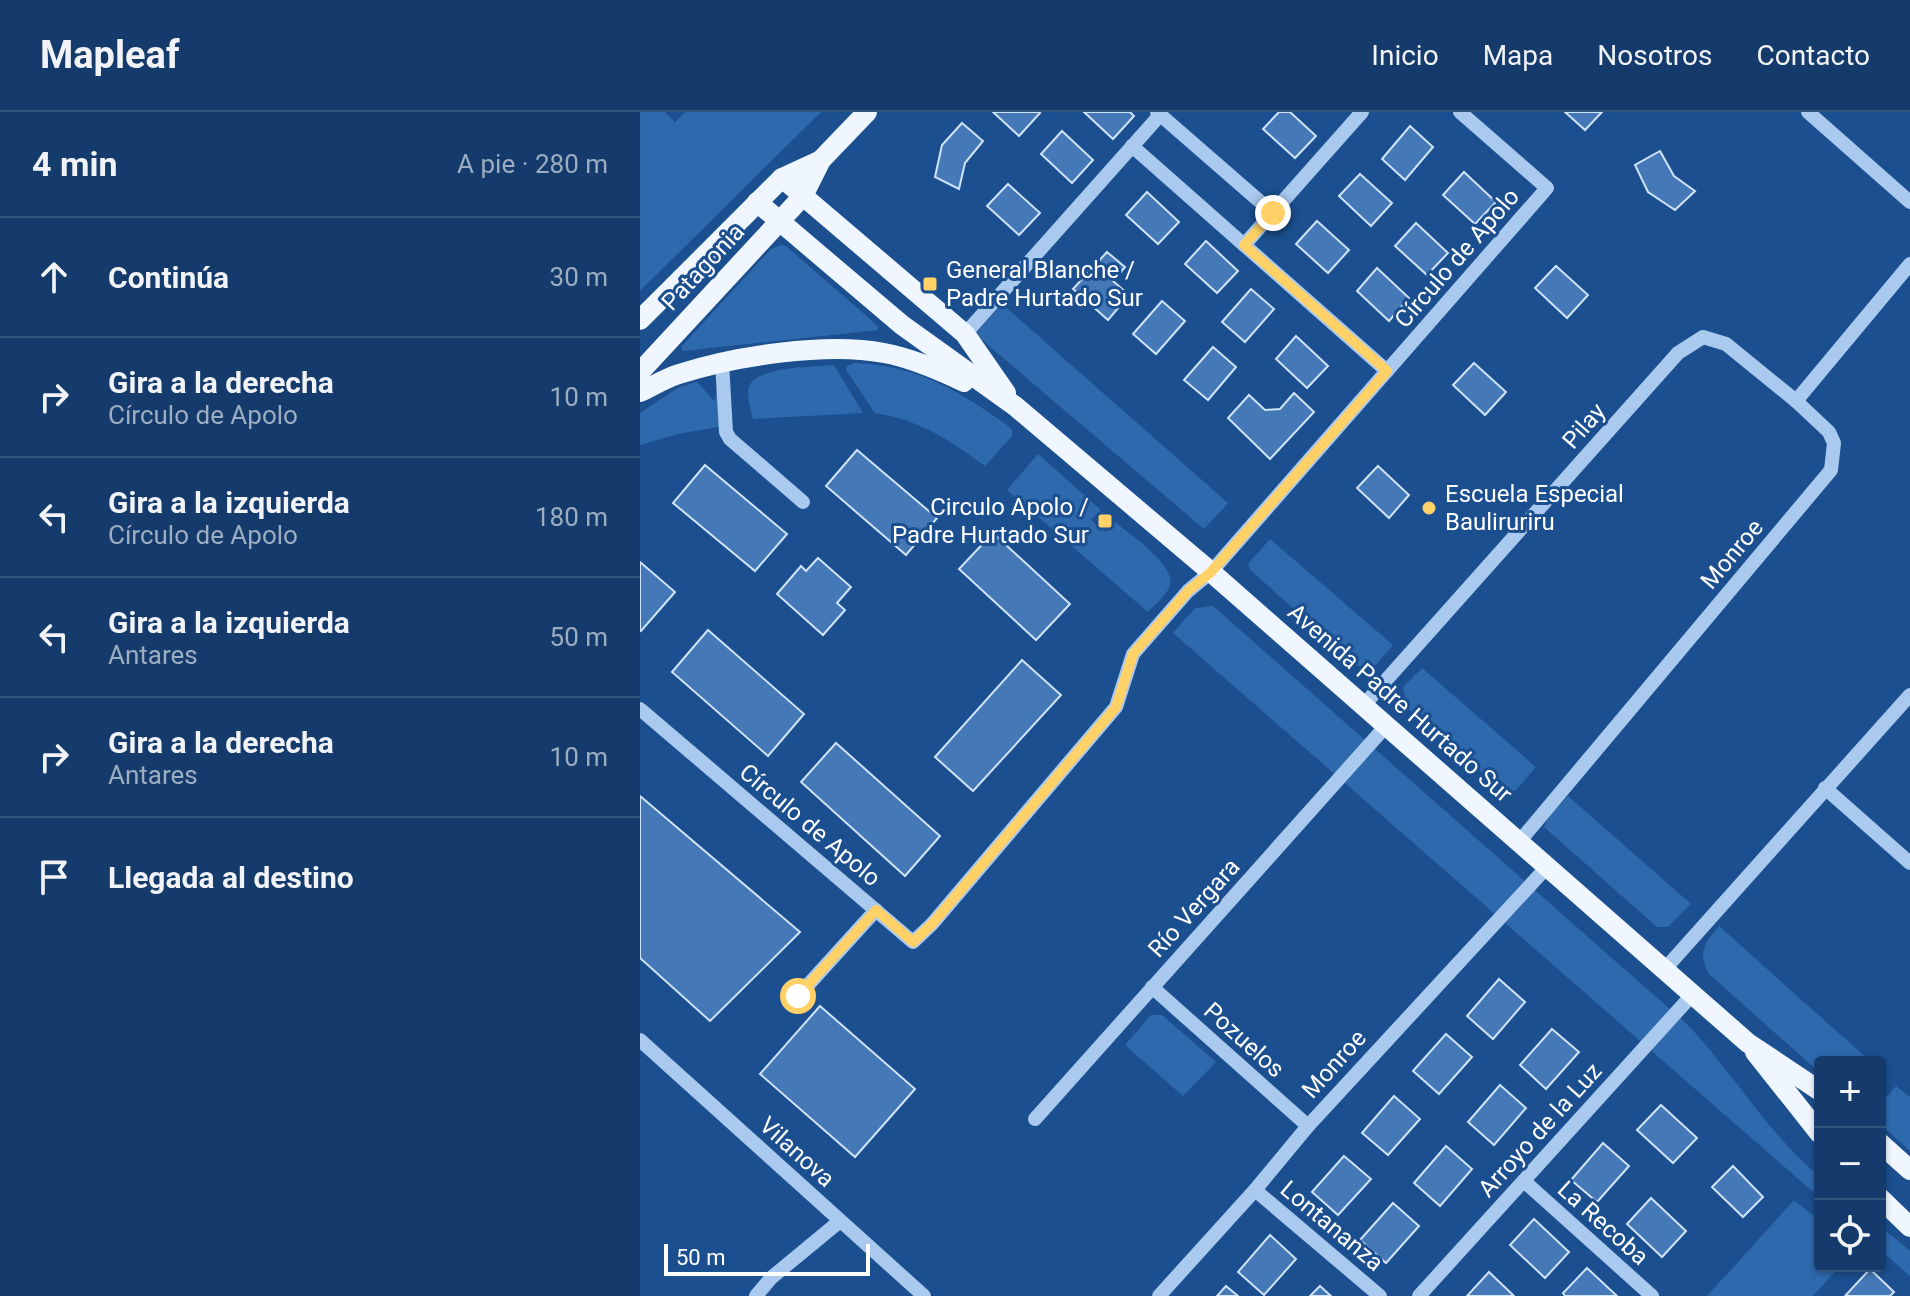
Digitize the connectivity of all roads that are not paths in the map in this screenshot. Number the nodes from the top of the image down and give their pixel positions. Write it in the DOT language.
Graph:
graph roads {
  1 [pos="867,112"];
  2 [pos="1362,112"];
  3 [pos="1460,112"];
  4 [pos="1808,112"];
  5 [pos="1159,113"];
  6 [pos="1132,146"];
  7 [pos="821,160"];
  8 [pos="782,178"];
  9 [pos="803,196"];
  10 [pos="757,202"];
  11 [pos="1910,202"];
  12 [pos="1273,213"];
  13 [pos="780,222"];
  14 [pos="1244,245"];
  15 [pos="1910,264"];
  16 [pos="640,320"];
  17 [pos="965,334"];
  18 [pos="722,362"];
  19 [pos="1387,371"];
  20 [pos="640,372"];
  21 [pos="640,392"];
  22 [pos="1796,401"];
  23 [pos="1015,406"];
  24 [pos="803,502"];
  25 [pos="1211,572"];
  26 [pos="1910,695"];
  27 [pos="1363,706"];
  28 [pos="640,709"];
  29 [pos="1386,726"];
  30 [pos="1825,788"];
  31 [pos="1519,842"];
  32 [pos="1910,863"];
  33 [pos="1547,867"];
  34 [pos="876,910"];
  35 [pos="1664,970"];
  36 [pos="1152,987"];
  37 [pos="1693,994"];
  38 [pos="798,996"];
  39 [pos="640,1040"];
  40 [pos="1748,1043"];
  41 [pos="1814,1087"];
  42 [pos="1035,1119"];
  43 [pos="1308,1126"];
  44 [pos="1815,1128"];
  45 [pos="1886,1148"];
  46 [pos="1910,1170"];
  47 [pos="1525,1182"];
  48 [pos="1255,1190"];
  49 [pos="1882,1200"];
  50 [pos="840,1221"];
  51 [pos="1910,1227"];
  52 [pos="756,1296"];
  53 [pos="924,1296"];
  54 [pos="1159,1296"];
  55 [pos="1380,1296"];
  56 [pos="1419,1296"];
  57 [pos="1652,1296"];
  1 -- 7 [label="main road"];
  2 -- 12 [label="street"];
  3 -- 19 [label="street, Círculo de Apolo"];
  4 -- 11 [label="street"];
  5 -- 6 [label="street"];
  5 -- 12 [label="street"];
  6 -- 14 [label="street"];
  6 -- 17 [label="street"];
  7 -- 8 [label="main road, Patagonia"];
  7 -- 9 [label="main road, Patagonia"];
  8 -- 9 [label="main road, Avenida Padre Hurtado Sur"];
  8 -- 10 [label="main road, Patagonia"];
  9 -- 13 [label="main road, Patagonia"];
  9 -- 17 [label="main road, Avenida Padre Hurtado Sur"];
  10 -- 13 [label="main road, Avenida Padre Hurtado Sur"];
  10 -- 16 [label="main road, Patagonia"];
  12 -- 14 [label="street"];
  13 -- 20 [label="main road, Patagonia"];
  13 -- 23 [label="main road, Avenida Padre Hurtado Sur"];
  14 -- 19 [label="street"];
  15 -- 22 [label="street"];
  17 -- 23 [label="main road, Avenida Padre Hurtado Sur"];
  18 -- 21 [label="main road"];
  18 -- 23 [label="main road"];
  18 -- 24 [label="street"];
  19 -- 25 [label="street, Círculo de Apolo"];
  22 -- 27 [label="street, Pilay"];
  22 -- 31 [label="street, Monroe"];
  23 -- 25 [label="main road, Avenida Padre Hurtado Sur"];
  25 -- 27 [label="main road, Avenida Padre Hurtado Sur"];
  25 -- 34 [label="street, Círculo de Apolo"];
  26 -- 30 [label="street"];
  27 -- 29 [label="main road, Avenida Padre Hurtado Sur"];
  28 -- 34 [label="street, Círculo de Apolo"];
  29 -- 31 [label="main road, Avenida Padre Hurtado Sur"];
  29 -- 36 [label="street, Río Vergara"];
  30 -- 32 [label="street"];
  30 -- 35 [label="street"];
  31 -- 33 [label="main road, Avenida Padre Hurtado Sur"];
  33 -- 35 [label="main road, Avenida Padre Hurtado Sur"];
  33 -- 43 [label="street, Monroe"];
  34 -- 38 [label="street"];
  35 -- 37 [label="main road, Avenida Padre Hurtado Sur"];
  36 -- 42 [label="street, Río Vergara"];
  36 -- 43 [label="street, Pozuelos"];
  37 -- 40 [label="main road, Avenida Padre Hurtado Sur"];
  37 -- 47 [label="street, Arroyo de la Luz"];
  39 -- 50 [label="street, Vilanova"];
  40 -- 41 [label="main road, Avenida Padre Hurtado Sur"];
  40 -- 44 [label="main road, Avenida Padre Hurtado Sur"];
  43 -- 48 [label="street, Monroe"];
  45 -- 46 [label="main road"];
  47 -- 56 [label="street, Arroyo de la Luz"];
  47 -- 57 [label="street, La Recoba"];
  48 -- 54 [label="street, Monroe"];
  48 -- 55 [label="street, Lontananza"];
  49 -- 51 [label="main road"];
  50 -- 52 [label="street"];
  50 -- 53 [label="street, Vilanova"];
}
